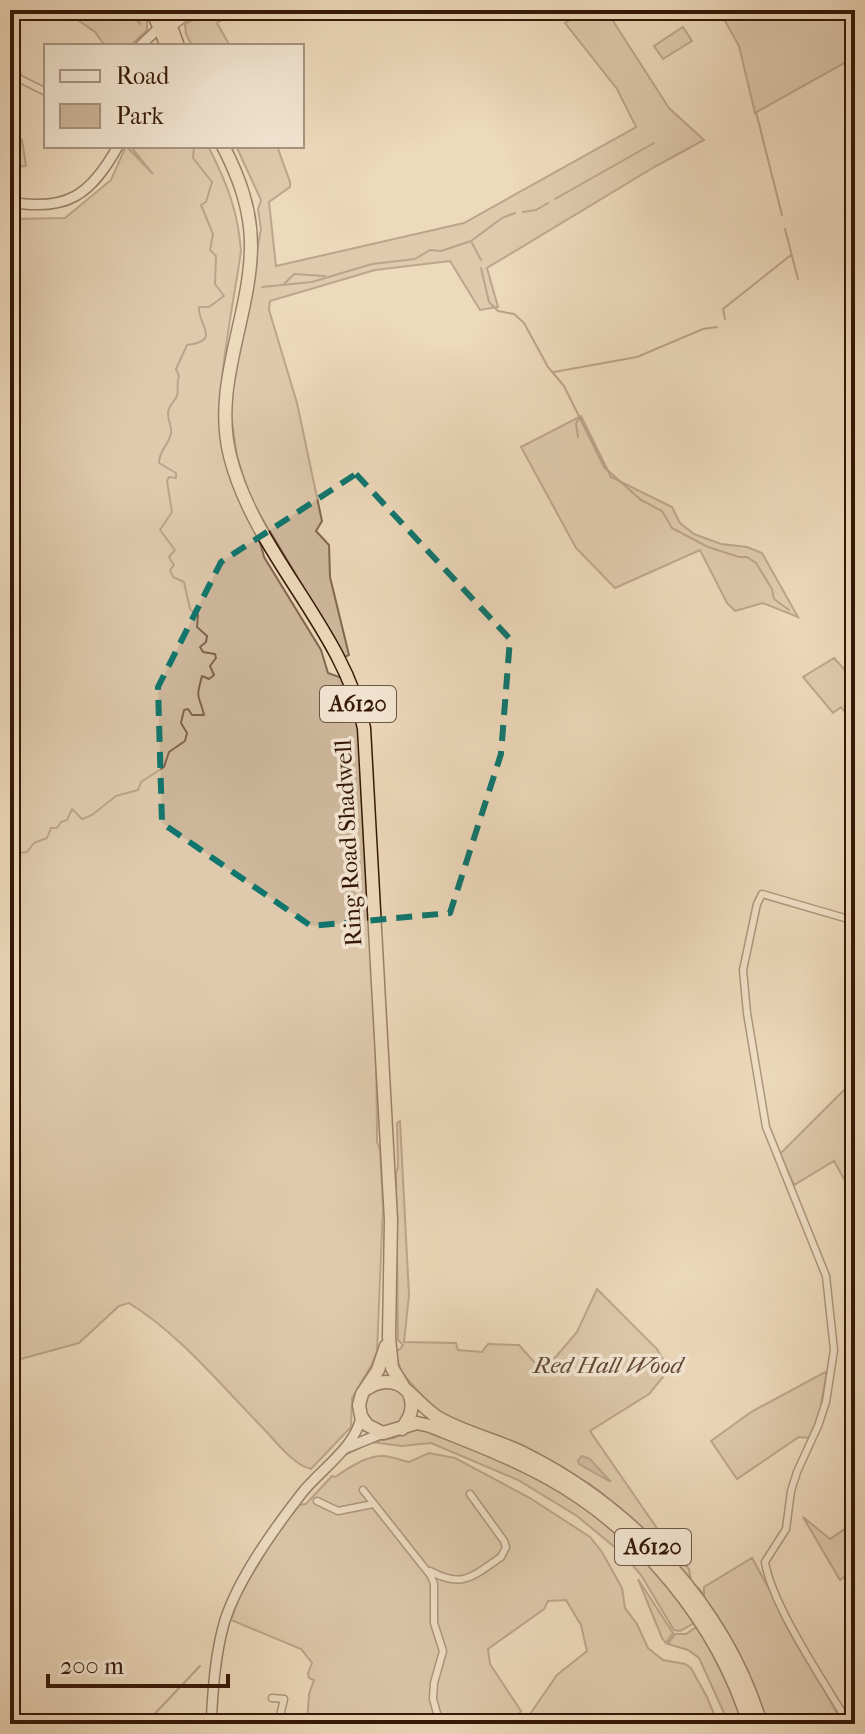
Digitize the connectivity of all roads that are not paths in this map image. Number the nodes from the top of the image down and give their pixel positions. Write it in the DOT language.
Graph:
graph roads {
  1 [pos="12,10"];
  2 [pos="152,10"];
  3 [pos="189,10"];
  4 [pos="195,10"];
  5 [pos="165,28"];
  6 [pos="145,44"];
  7 [pos="13,75"];
  8 [pos="44,91"];
  9 [pos="117,148"];
  10 [pos="224,148"];
  11 [pos="10,202"];
  12 [pos="855,921"];
  13 [pos="389,1337"];
  14 [pos="404,1388"];
  15 [pos="364,1391"];
  16 [pos="361,1416"];
  17 [pos="402,1429"];
  18 [pos="383,1433"];
  19 [pos="341,1451"];
  20 [pos="363,1490"];
  21 [pos="470,1494"];
  22 [pos="317,1501"];
  23 [pos="373,1504"];
  24 [pos="423,1566"];
  25 [pos="272,1698"];
  26 [pos="211,1724"];
  27 [pos="278,1724"];
  28 [pos="440,1724"];
  29 [pos="749,1724"];
  30 [pos="761,1724"];
  31 [pos="849,1724"];
  1 -- 7 [label="street"];
  2 -- 5 [label="highway"];
  3 -- 5 [label="street"];
  4 -- 5 [label="street"];
  5 -- 6 [label="main road"];
  7 -- 8 [label="street"];
  9 -- 11 [label="main road"];
  10 -- 13 [label="highway, Ring Road Shadwell / A6120"];
  12 -- 31 [label="street"];
  13 -- 14 [label="highway, Ring Road Shadwell / A6120"];
  13 -- 15 [label="highway, Ring Road Shadwell / A6120"];
  14 -- 15 [label="highway"];
  14 -- 17 [label="highway"];
  14 -- 30 [label="highway, A6120"];
  15 -- 16 [label="highway"];
  16 -- 18 [label="highway"];
  16 -- 19 [label="main road"];
  17 -- 18 [label="highway"];
  17 -- 29 [label="highway, A6120"];
  18 -- 19 [label="main road"];
  19 -- 26 [label="main road"];
  20 -- 23 [label="street"];
  21 -- 24 [label="street"];
  22 -- 23 [label="street"];
  23 -- 24 [label="street"];
  24 -- 28 [label="street"];
  25 -- 27 [label="street"];
}
